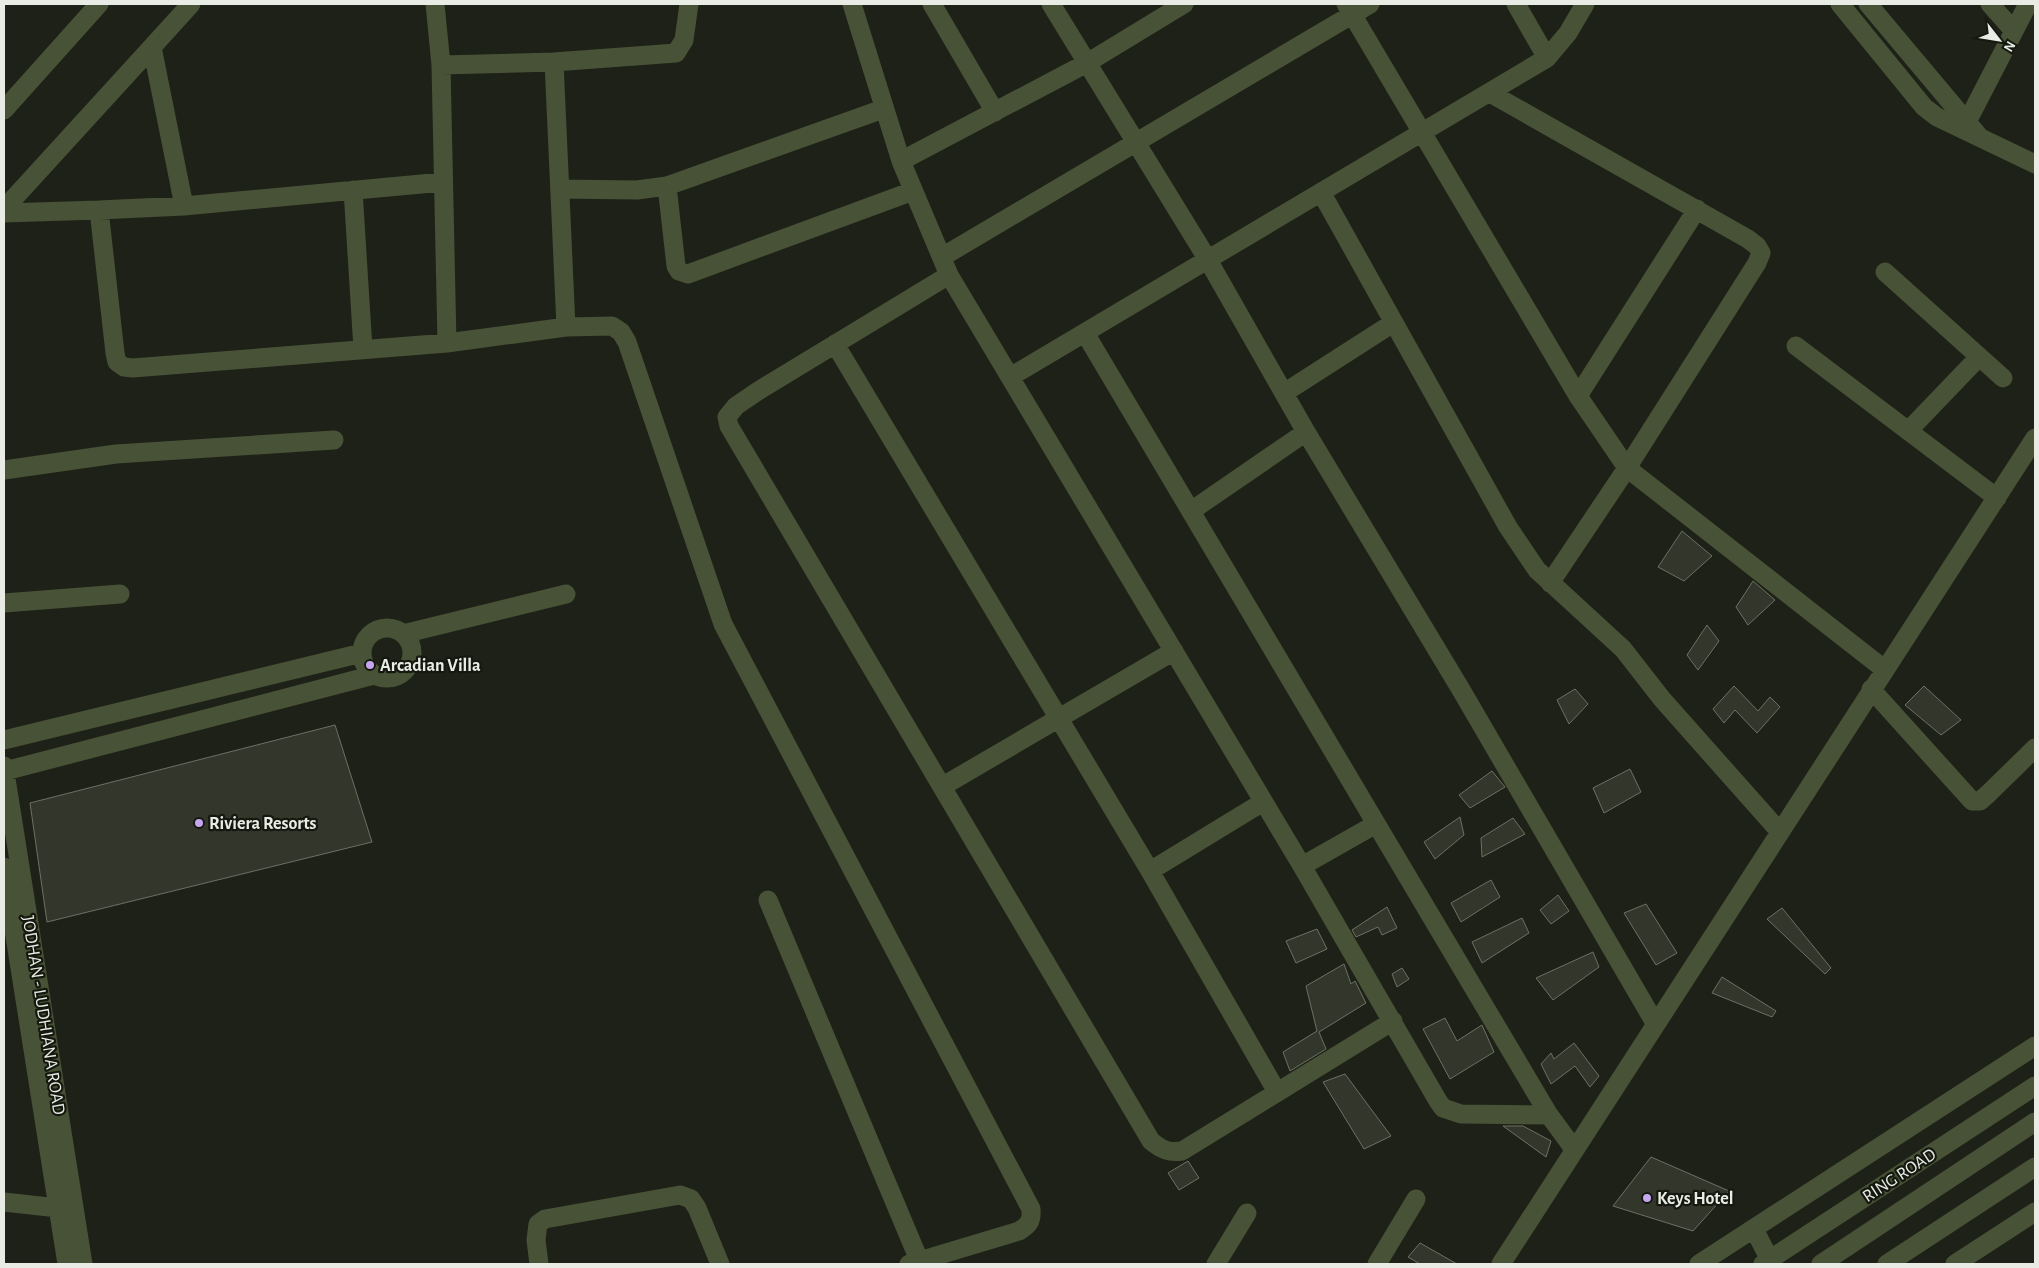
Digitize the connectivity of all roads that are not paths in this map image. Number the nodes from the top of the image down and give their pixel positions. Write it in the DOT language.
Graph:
graph roads {
  1 [pos="99,4"];
  2 [pos="191,4"];
  3 [pos="436,4"];
  4 [pos="689,4"];
  5 [pos="852,4"];
  6 [pos="932,4"];
  7 [pos="1052,4"];
  8 [pos="1184,4"];
  9 [pos="1370,4"];
  10 [pos="1516,4"];
  11 [pos="1585,4"];
  12 [pos="1840,4"];
  13 [pos="1868,4"];
  14 [pos="1990,4"];
  15 [pos="2028,4"];
  16 [pos="1349,9"];
  17 [pos="2014,31"];
  18 [pos="1895,34"];
  19 [pos="152,47"];
  20 [pos="1877,50"];
  21 [pos="1547,58"];
  22 [pos="554,62"];
  23 [pos="1087,63"];
  24 [pos="441,65"];
  25 [pos="1490,93"];
  26 [pos="883,109"];
  27 [pos="4,110"];
  28 [pos="995,112"];
  29 [pos="1967,122"];
  30 [pos="1423,132"];
  31 [pos="1981,138"];
  32 [pos="1134,143"];
  33 [pos="901,162"];
  34 [pos="2035,164"];
  35 [pos="443,182"];
  36 [pos="667,186"];
  37 [pos="560,189"];
  38 [pos="353,190"];
  39 [pos="913,191"];
  40 [pos="1321,192"];
  41 [pos="184,206"];
  42 [pos="4,209"];
  43 [pos="1696,209"];
  44 [pos="98,210"];
  45 [pos="4,213"];
  46 [pos="942,257"];
  47 [pos="1208,260"];
  48 [pos="1885,272"];
  49 [pos="949,274"];
  50 [pos="1393,323"];
  51 [pos="566,327"];
  52 [pos="1085,332"];
  53 [pos="447,343"];
  54 [pos="835,344"];
  55 [pos="1796,346"];
  56 [pos="362,349"];
  57 [pos="1979,357"];
  58 [pos="1010,377"];
  59 [pos="2003,378"];
  60 [pos="1284,393"];
  61 [pos="1578,396"];
  62 [pos="1908,431"];
  63 [pos="1306,432"];
  64 [pos="2035,438"];
  65 [pos="334,440"];
  66 [pos="1627,468"];
  67 [pos="4,470"];
  68 [pos="1997,498"];
  69 [pos="1191,511"];
  70 [pos="1550,583"];
  71 [pos="120,594"];
  72 [pos="566,594"];
  73 [pos="4,603"];
  74 [pos="403,634"];
  75 [pos="1174,651"];
  76 [pos="362,653"];
  77 [pos="1884,669"];
  78 [pos="374,674"];
  79 [pos="1871,689"];
  80 [pos="149,705"];
  81 [pos="1060,720"];
  82 [pos="153,733"];
  83 [pos="4,740"];
  84 [pos="2035,748"];
  85 [pos="4,768"];
  86 [pos="943,786"];
  87 [pos="1263,802"];
  88 [pos="1376,824"];
  89 [pos="1780,832"];
  90 [pos="4,866"];
  91 [pos="1302,866"];
  92 [pos="1150,870"];
  93 [pos="768,900"];
  94 [pos="1394,1021"];
  95 [pos="1655,1023"];
  96 [pos="2035,1046"];
  97 [pos="2035,1086"];
  98 [pos="1278,1092"];
  99 [pos="1549,1115"];
  100 [pos="2035,1122"];
  101 [pos="1574,1150"];
  102 [pos="2035,1167"];
  103 [pos="1416,1199"];
  104 [pos="4,1202"];
  105 [pos="58,1208"];
  106 [pos="2035,1212"];
  107 [pos="1247,1213"];
  108 [pos="1754,1229"];
  109 [pos="1217,1262"];
  110 [pos="1766,1262"];
  111 [pos="918,1263"];
  112 [pos="67,1264"];
  113 [pos="83,1264"];
  114 [pos="539,1264"];
  115 [pos="720,1264"];
  116 [pos="1200,1264"];
  117 [pos="1376,1264"];
  118 [pos="1501,1264"];
  119 [pos="1699,1264"];
  120 [pos="1821,1264"];
  121 [pos="1887,1264"];
  122 [pos="1955,1264"];
  1 -- 27 [label="street"];
  2 -- 19 [label="street"];
  3 -- 24 [label="street"];
  4 -- 22 [label="street"];
  5 -- 26 [label="street"];
  6 -- 28 [label="street"];
  7 -- 23 [label="street"];
  8 -- 23 [label="street"];
  9 -- 16 [label="street"];
  10 -- 21 [label="street"];
  11 -- 21 [label="street"];
  12 -- 20 [label="street"];
  13 -- 18 [label="street"];
  14 -- 17 [label="street"];
  15 -- 17 [label="street"];
  16 -- 30 [label="street"];
  16 -- 32 [label="street"];
  17 -- 29 [label="street"];
  18 -- 20 [label="street"];
  18 -- 29 [label="street"];
  19 -- 41 [label="street"];
  19 -- 42 [label="street"];
  20 -- 31 [label="street"];
  21 -- 25 [label="street"];
  22 -- 24 [label="street"];
  22 -- 37 [label="street"];
  23 -- 28 [label="street"];
  23 -- 32 [label="street"];
  24 -- 35 [label="street"];
  25 -- 30 [label="street"];
  25 -- 43 [label="street"];
  26 -- 33 [label="street"];
  26 -- 36 [label="street"];
  28 -- 33 [label="street"];
  29 -- 31 [label="street"];
  30 -- 40 [label="street"];
  30 -- 61 [label="street"];
  31 -- 34 [label="street"];
  32 -- 46 [label="street"];
  32 -- 47 [label="street"];
  33 -- 39 [label="street"];
  35 -- 38 [label="street"];
  35 -- 53 [label="street"];
  36 -- 37 [label="street"];
  36 -- 39 [label="street"];
  37 -- 51 [label="street"];
  38 -- 41 [label="street"];
  38 -- 56 [label="street"];
  39 -- 46 [label="street"];
  40 -- 47 [label="street"];
  40 -- 50 [label="street"];
  41 -- 44 [label="street"];
  43 -- 61 [label="street"];
  43 -- 66 [label="street"];
  44 -- 45 [label="street"];
  44 -- 56 [label="street"];
  46 -- 49 [label="street"];
  47 -- 52 [label="street"];
  47 -- 60 [label="street"];
  48 -- 57 [label="street"];
  49 -- 54 [label="street"];
  49 -- 58 [label="street"];
  50 -- 60 [label="street"];
  50 -- 70 [label="street"];
  51 -- 53 [label="street"];
  51 -- 111 [label="street"];
  52 -- 58 [label="street"];
  52 -- 69 [label="street"];
  53 -- 56 [label="street"];
  54 -- 81 [label="street"];
  54 -- 86 [label="street"];
  55 -- 62 [label="street"];
  57 -- 59 [label="street"];
  57 -- 62 [label="street"];
  58 -- 75 [label="street"];
  60 -- 63 [label="street"];
  61 -- 66 [label="street"];
  62 -- 68 [label="street"];
  63 -- 69 [label="street"];
  63 -- 95 [label="street"];
  64 -- 68 [label="street"];
  65 -- 67 [label="street"];
  66 -- 70 [label="street"];
  66 -- 77 [label="street"];
  68 -- 77 [label="street"];
  69 -- 88 [label="street"];
  70 -- 89 [label="street"];
  71 -- 73 [label="street"];
  72 -- 74 [label="street"];
  74 -- 76 [label="street"];
  74 -- 78 [label="street"];
  75 -- 81 [label="street"];
  75 -- 87 [label="street"];
  76 -- 78 [label="street"];
  76 -- 80 [label="street"];
  77 -- 79 [label="street"];
  78 -- 82 [label="street"];
  79 -- 84 [label="street"];
  79 -- 89 [label="street"];
  80 -- 82 [label="street"];
  80 -- 83 [label="street"];
  81 -- 86 [label="street"];
  81 -- 92 [label="street"];
  82 -- 85 [label="street"];
  85 -- 113 [label="street, JODHAN - LUDHIANA ROAD"];
  86 -- 98 [label="street"];
  87 -- 91 [label="street"];
  87 -- 92 [label="street"];
  88 -- 91 [label="street"];
  88 -- 99 [label="street"];
  89 -- 95 [label="street"];
  90 -- 105 [label="street, JODHAN - LUDHIANA ROAD"];
  91 -- 94 [label="street"];
  92 -- 98 [label="street"];
  93 -- 111 [label="street"];
  94 -- 98 [label="street"];
  94 -- 99 [label="street"];
  95 -- 101 [label="street"];
  96 -- 108 [label="street"];
  97 -- 110 [label="street, RING ROAD"];
  99 -- 101 [label="street"];
  100 -- 120 [label="street, RING ROAD"];
  101 -- 118 [label="street"];
  102 -- 121 [label="street"];
  103 -- 117 [label="street"];
  104 -- 105 [label="street"];
  105 -- 112 [label="street, JODHAN - LUDHIANA ROAD"];
  106 -- 122 [label="street"];
  107 -- 109 [label="street"];
  108 -- 110 [label="street"];
  108 -- 119 [label="street"];
  109 -- 116 [label="street"];
  114 -- 115 [label="street"];
}
